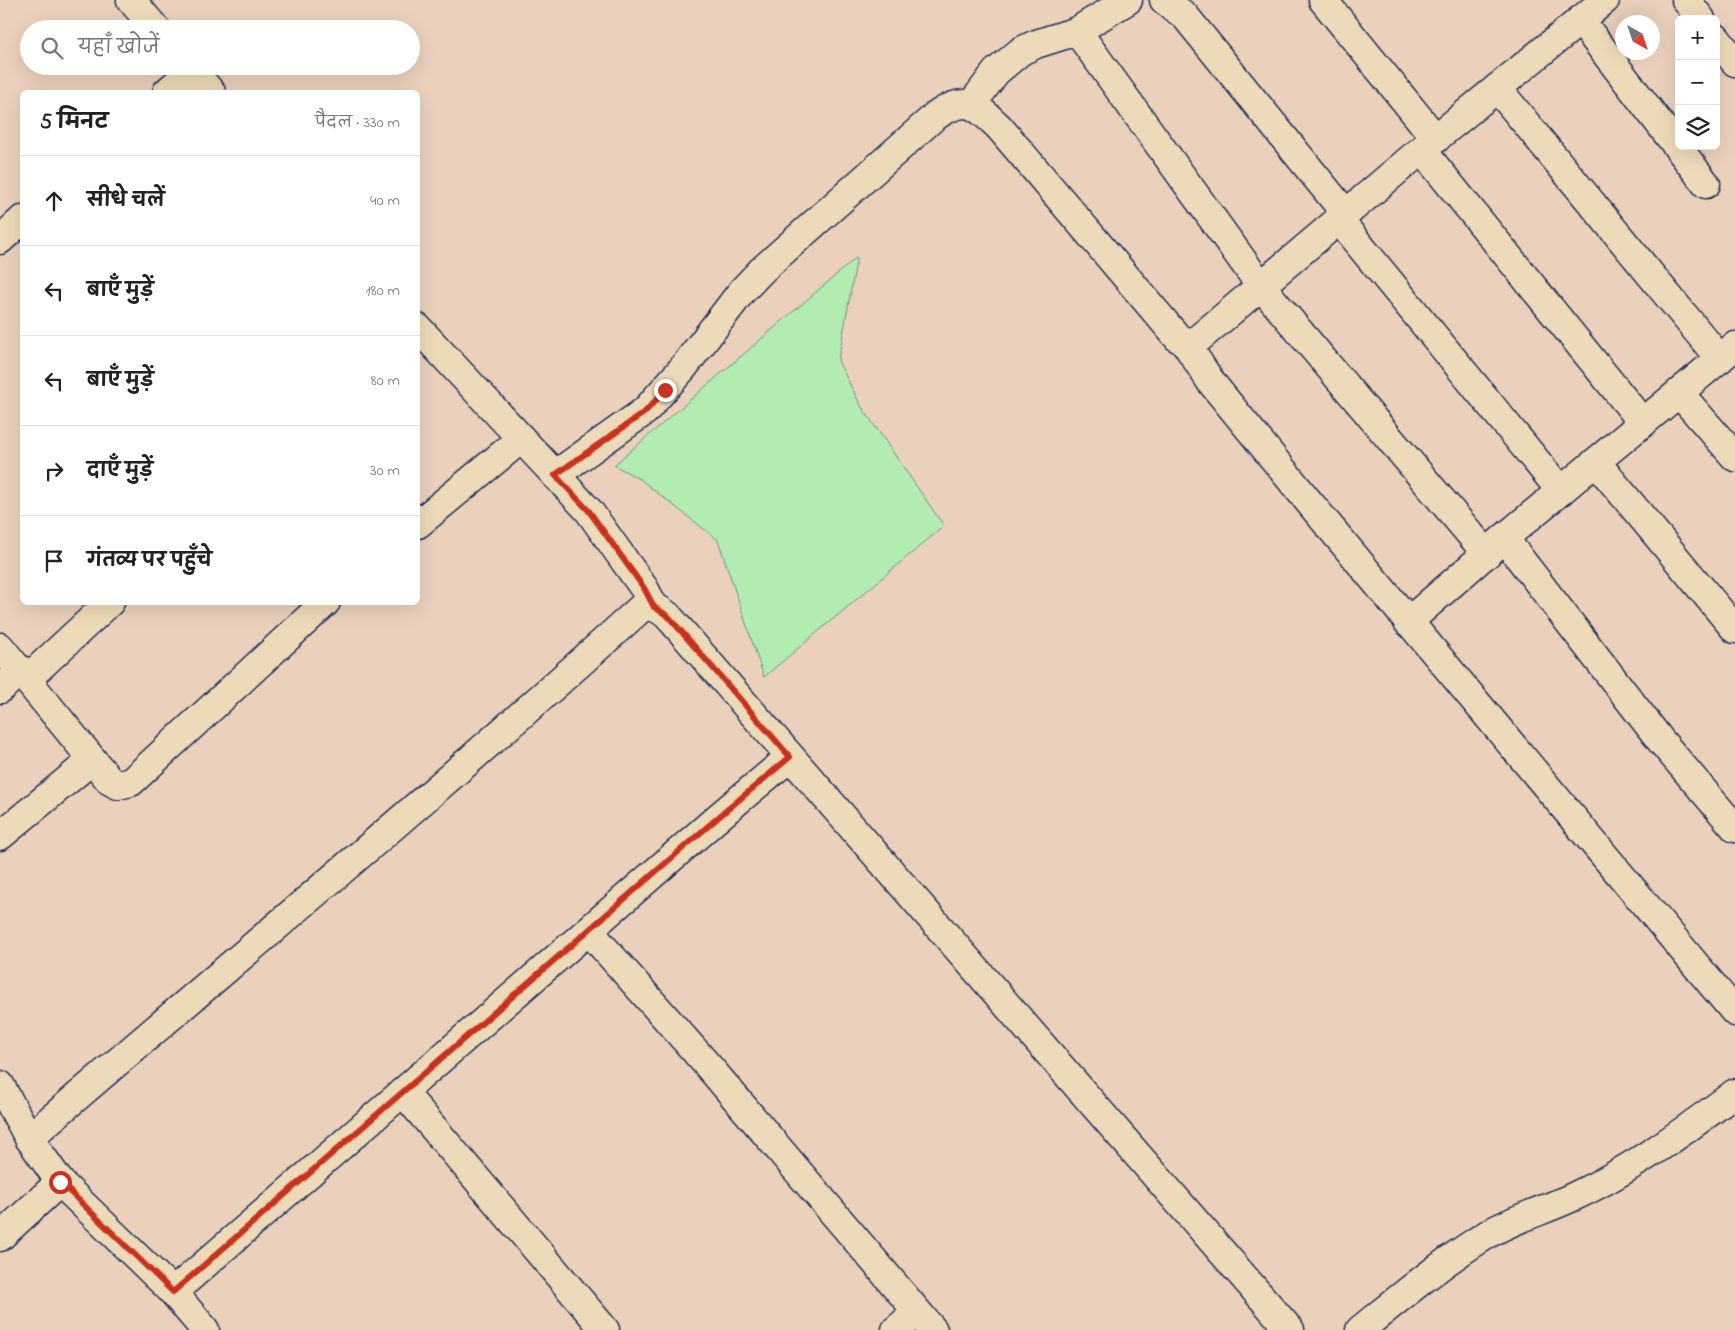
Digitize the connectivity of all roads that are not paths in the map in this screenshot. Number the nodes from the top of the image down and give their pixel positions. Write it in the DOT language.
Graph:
graph roads {
  1 [pos="131,0"];
  2 [pos="1128,0"];
  3 [pos="1164,0"];
  4 [pos="1324,0"];
  5 [pos="1605,0"];
  6 [pos="1686,0"];
  7 [pos="1698,15"];
  8 [pos="148,20"];
  9 [pos="1580,20"];
  10 [pos="1077,31"];
  11 [pos="1720,43"];
  12 [pos="1735,62"];
  13 [pos="183,75"];
  14 [pos="196,75"];
  15 [pos="1497,88"];
  16 [pos="169,90"];
  17 [pos="209,90"];
  18 [pos="972,104"];
  19 [pos="1429,144"];
  20 [pos="1706,184"];
  21 [pos="1343,217"];
  22 [pos="20,222"];
  23 [pos="0,240"];
  24 [pos="1262,286"];
  25 [pos="420,330"];
  26 [pos="1185,342"];
  27 [pos="1727,352"];
  28 [pos="1679,393"];
  29 [pos="1643,423"];
  30 [pos="521,439"];
  31 [pos="1735,457"];
  32 [pos="1596,462"];
  33 [pos="555,475"];
  34 [pos="1561,491"];
  35 [pos="420,522"];
  36 [pos="1495,546"];
  37 [pos="106,605"];
  38 [pos="323,605"];
  39 [pos="654,607"];
  40 [pos="1408,622"];
  41 [pos="1735,629"];
  42 [pos="0,647"];
  43 [pos="24,675"];
  44 [pos="0,689"];
  45 [pos="790,757"];
  46 [pos="92,760"];
  47 [pos="1735,828"];
  48 [pos="0,836"];
  49 [pos="589,931"];
  50 [pos="1735,1012"];
  51 [pos="0,1085"];
  52 [pos="403,1092"];
  53 [pos="1735,1093"];
  54 [pos="29,1138"];
  55 [pos="60,1182"];
  56 [pos="0,1237"];
  57 [pos="173,1292"];
  58 [pos="925,1321"];
  59 [pos="205,1330"];
  60 [pos="605,1330"];
  61 [pos="896,1330"];
  62 [pos="1290,1330"];
  63 [pos="1360,1330"];
  1 -- 8 [label="street"];
  2 -- 10 [label="street"];
  3 -- 21 [label="street"];
  4 -- 19 [label="street"];
  5 -- 9 [label="street"];
  6 -- 7 [label="street"];
  9 -- 15 [label="street"];
  9 -- 20 [label="street"];
  10 -- 18 [label="street"];
  10 -- 24 [label="street"];
  11 -- 12 [label="street"];
  13 -- 16 [label="street"];
  14 -- 17 [label="street"];
  15 -- 19 [label="street"];
  15 -- 27 [label="street"];
  18 -- 26 [label="street"];
  18 -- 33 [label="street"];
  19 -- 21 [label="street"];
  19 -- 29 [label="street"];
  21 -- 24 [label="street"];
  21 -- 34 [label="street"];
  22 -- 23 [label="street"];
  24 -- 26 [label="street"];
  24 -- 36 [label="street"];
  25 -- 30 [label="street"];
  26 -- 40 [label="street"];
  27 -- 28 [label="street"];
  28 -- 29 [label="street"];
  28 -- 31 [label="street"];
  29 -- 32 [label="street"];
  30 -- 33 [label="street"];
  30 -- 35 [label="street"];
  32 -- 34 [label="street"];
  32 -- 41 [label="street"];
  33 -- 39 [label="street"];
  34 -- 36 [label="street"];
  36 -- 40 [label="street"];
  36 -- 47 [label="street"];
  37 -- 43 [label="street"];
  38 -- 46 [label="street"];
  39 -- 45 [label="street"];
  39 -- 54 [label="street"];
  40 -- 50 [label="street"];
  42 -- 43 [label="street"];
  43 -- 44 [label="street"];
  43 -- 46 [label="street"];
  45 -- 49 [label="street"];
  45 -- 62 [label="street"];
  46 -- 48 [label="street"];
  49 -- 52 [label="street"];
  49 -- 58 [label="street"];
  51 -- 54 [label="street"];
  52 -- 57 [label="street"];
  52 -- 60 [label="street"];
  53 -- 63 [label="street"];
  54 -- 55 [label="street"];
  55 -- 56 [label="street"];
  55 -- 57 [label="street"];
  57 -- 59 [label="street"];
  58 -- 61 [label="street"];
}
